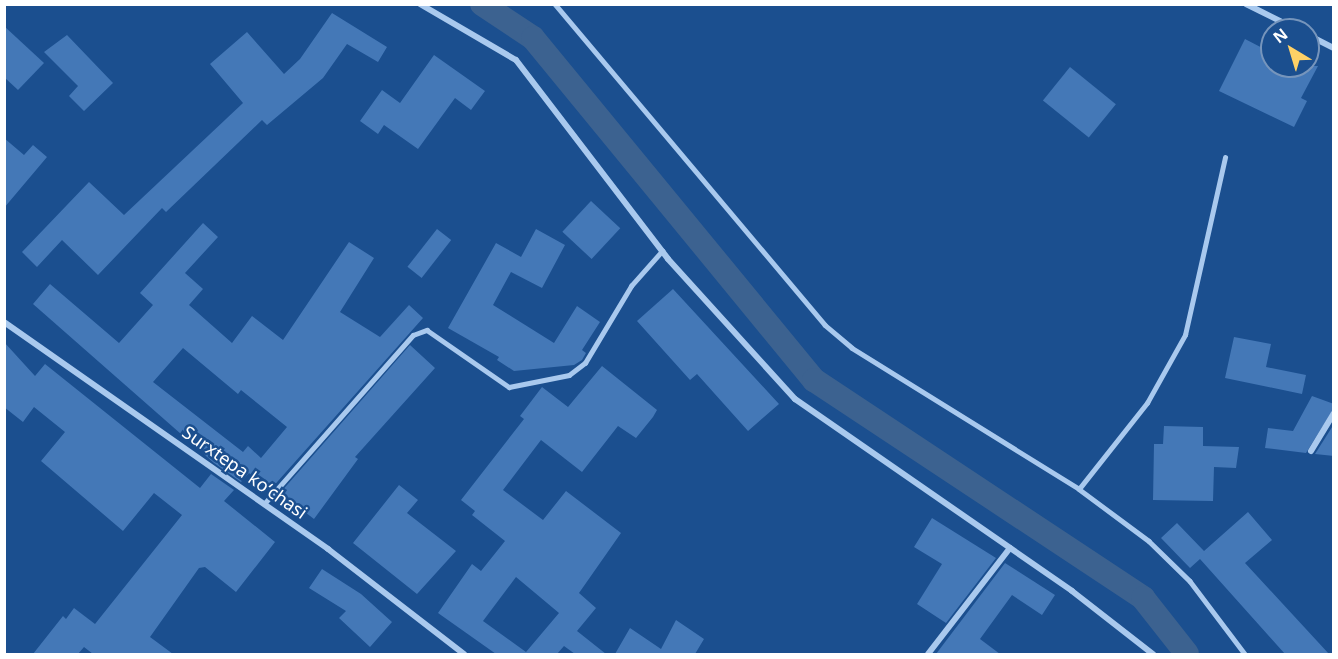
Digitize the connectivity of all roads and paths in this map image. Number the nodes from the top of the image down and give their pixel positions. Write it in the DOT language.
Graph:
graph roads {
  1 [pos="420,4"];
  2 [pos="555,4"];
  3 [pos="1246,4"];
  4 [pos="1274,18"];
  5 [pos="1320,41"];
  6 [pos="1334,48"];
  7 [pos="1225,157"];
  8 [pos="662,251"];
  9 [pos="4,322"];
  10 [pos="1334,413"];
  11 [pos="1311,451"];
  12 [pos="1079,489"];
  13 [pos="264,504"];
  14 [pos="1010,548"];
  15 [pos="464,654"];
  16 [pos="928,654"];
  17 [pos="1153,654"];
  18 [pos="1245,654"];
  1 -- 8 [label="street"];
  2 -- 12 [label="lane"];
  3 -- 4 [label="street"];
  5 -- 6 [label="street"];
  7 -- 12 [label="lane"];
  8 -- 13 [label="lane"];
  8 -- 14 [label="street"];
  9 -- 13 [label="street, Surxtepa koʻchasi"];
  10 -- 11 [label="street"];
  12 -- 18 [label="lane"];
  13 -- 15 [label="street, Surxtepa koʻchasi"];
  14 -- 16 [label="street"];
  14 -- 17 [label="street"];
}
